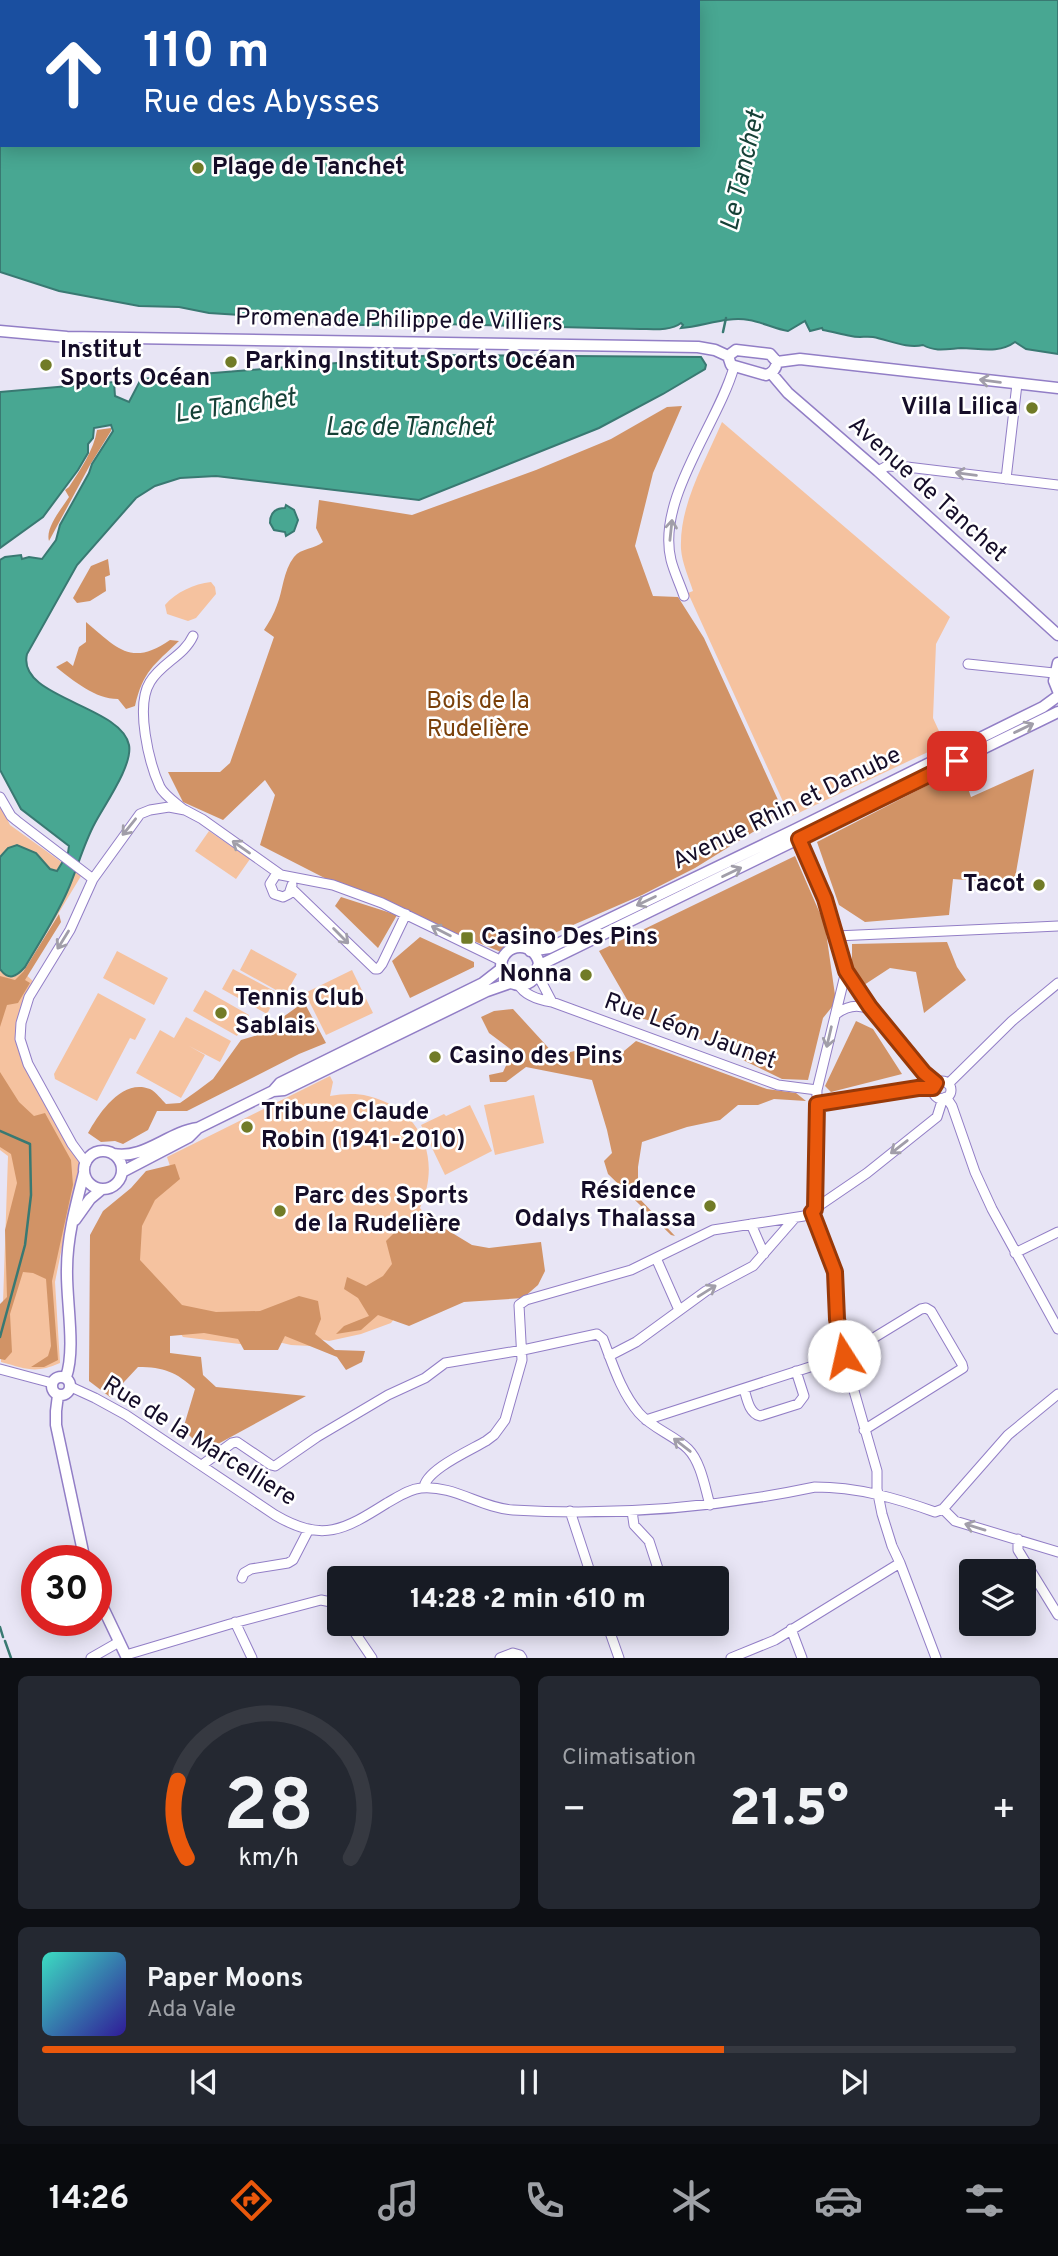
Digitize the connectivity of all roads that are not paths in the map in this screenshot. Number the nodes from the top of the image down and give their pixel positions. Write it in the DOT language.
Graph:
graph roads {
  1 [pos="0,331"];
  2 [pos="67,337"];
  3 [pos="0,338"];
  4 [pos="728,355"];
  5 [pos="777,362"];
  6 [pos="734,367"];
  7 [pos="771,373"];
  8 [pos="1017,383"];
  9 [pos="1058,388"];
  10 [pos="878,471"];
  11 [pos="1006,479"];
  12 [pos="1058,485"];
  13 [pos="684,596"];
  14 [pos="1058,635"];
  15 [pos="193,636"];
  16 [pos="968,663"];
  17 [pos="1056,668"];
  18 [pos="1058,694"];
  19 [pos="1058,712"];
  20 [pos="161,790"];
  21 [pos="0,797"];
  22 [pos="156,809"];
  23 [pos="185,810"];
  24 [pos="797,835"];
  25 [pos="278,873"];
  26 [pos="290,877"];
  27 [pos="93,879"];
  28 [pos="292,889"];
  29 [pos="405,914"];
  30 [pos="1058,926"];
  31 [pos="836,936"];
  32 [pos="530,951"];
  33 [pos="501,965"];
  34 [pos="537,971"];
  35 [pos="846,971"];
  36 [pos="1058,982"];
  37 [pos="515,984"];
  38 [pos="552,1002"];
  39 [pos="875,1013"];
  40 [pos="836,1014"];
  41 [pos="948,1084"];
  42 [pos="935,1086"];
  43 [pos="817,1090"];
  44 [pos="273,1091"];
  45 [pos="945,1098"];
  46 [pos="817,1104"];
  47 [pos="198,1128"];
  48 [pos="113,1154"];
  49 [pos="85,1168"];
  50 [pos="122,1172"];
  51 [pos="102,1189"];
  52 [pos="813,1211"];
  53 [pos="794,1219"];
  54 [pos="73,1222"];
  55 [pos="751,1224"];
  56 [pos="1058,1232"];
  57 [pos="1015,1253"];
  58 [pos="764,1254"];
  59 [pos="656,1258"];
  60 [pos="678,1310"];
  61 [pos="1058,1329"];
  62 [pos="523,1350"];
  63 [pos="609,1356"];
  64 [pos="844,1356"];
  65 [pos="0,1369"];
  66 [pos="796,1371"];
  67 [pos="68,1382"];
  68 [pos="52,1383"];
  69 [pos="744,1389"];
  70 [pos="1058,1394"];
  71 [pos="58,1395"];
  72 [pos="646,1420"];
  73 [pos="864,1430"];
  74 [pos="202,1465"];
  75 [pos="424,1488"];
  76 [pos="879,1494"];
  77 [pos="710,1505"];
  78 [pos="943,1509"];
  79 [pos="570,1511"];
  80 [pos="632,1511"];
  81 [pos="309,1529"];
  82 [pos="1018,1539"];
  83 [pos="82,1545"];
  84 [pos="1058,1552"];
  85 [pos="900,1563"];
  86 [pos="588,1566"];
  87 [pos="657,1566"];
  88 [pos="242,1578"];
  89 [pos="327,1601"];
  90 [pos="1058,1615"];
  91 [pos="235,1622"];
  92 [pos="112,1626"];
  93 [pos="791,1629"];
  94 [pos="357,1636"];
  95 [pos="611,1636"];
  96 [pos="120,1642"];
  97 [pos="127,1656"];
  98 [pos="91,1657"];
  99 [pos="252,1657"];
  100 [pos="372,1657"];
  101 [pos="500,1657"];
  102 [pos="522,1657"];
  103 [pos="619,1657"];
  104 [pos="732,1657"];
  105 [pos="802,1657"];
  106 [pos="936,1657"];
  1 -- 2 [label="street, Promenade Philippe de Villiers"];
  2 -- 3 [label="street, Promenade Philippe de Villiers"];
  2 -- 4 [label="street, Promenade Philippe de Villiers"];
  4 -- 5 [label="street, Promenade Philippe de Villiers"];
  4 -- 6 [label="street"];
  5 -- 7 [label="street"];
  8 -- 5 [label="street, one-way"];
  6 -- 7 [label="street"];
  13 -- 6 [label="street, one-way"];
  7 -- 10 [label="street, Avenue de Tanchet"];
  8 -- 9 [label="street"];
  8 -- 11 [label="street"];
  11 -- 10 [label="street, one-way"];
  10 -- 14 [label="street, Avenue de Tanchet"];
  11 -- 12 [label="street"];
  15 -- 20 [label="street"];
  16 -- 17 [label="street"];
  17 -- 18 [label="street"];
  18 -- 24 [label="street, Avenue Rhin et Danube"];
  24 -- 19 [label="street, Avenue Rhin et Danube, one-way"];
  20 -- 22 [label="street"];
  20 -- 23 [label="street"];
  21 -- 27 [label="street"];
  22 -- 23 [label="street"];
  22 -- 27 [label="street, one-way"];
  25 -- 23 [label="street, one-way"];
  24 -- 31 [label="street"];
  24 -- 32 [label="street, Avenue Rhin et Danube, one-way"];
  34 -- 24 [label="street, Avenue Rhin et Danube, one-way"];
  25 -- 26 [label="street"];
  25 -- 28 [label="street"];
  26 -- 28 [label="street"];
  26 -- 29 [label="street"];
  27 -- 49 [label="street, one-way"];
  28 -- 29 [label="street, one-way"];
  33 -- 29 [label="street, one-way"];
  30 -- 31 [label="street"];
  31 -- 35 [label="street"];
  32 -- 33 [label="street"];
  32 -- 34 [label="street"];
  33 -- 37 [label="street"];
  33 -- 44 [label="street"];
  34 -- 37 [label="street"];
  34 -- 38 [label="street"];
  35 -- 39 [label="street"];
  35 -- 40 [label="street"];
  36 -- 41 [label="street"];
  37 -- 38 [label="street, Rue Léon Jaunet"];
  37 -- 44 [label="street"];
  38 -- 43 [label="street, Rue Léon Jaunet"];
  39 -- 40 [label="street"];
  39 -- 42 [label="street"];
  40 -- 43 [label="street, one-way"];
  41 -- 42 [label="street"];
  41 -- 45 [label="street"];
  42 -- 45 [label="street"];
  42 -- 46 [label="street"];
  43 -- 46 [label="street"];
  44 -- 47 [label="street"];
  45 -- 52 [label="street, one-way"];
  45 -- 57 [label="street"];
  46 -- 52 [label="street"];
  47 -- 48 [label="street"];
  47 -- 50 [label="street"];
  48 -- 49 [label="street"];
  48 -- 50 [label="street"];
  49 -- 51 [label="street"];
  49 -- 54 [label="street"];
  50 -- 51 [label="street"];
  51 -- 54 [label="street"];
  52 -- 53 [label="street"];
  52 -- 64 [label="street"];
  53 -- 55 [label="street"];
  53 -- 58 [label="street"];
  54 -- 67 [label="street"];
  55 -- 58 [label="street"];
  55 -- 59 [label="street"];
  56 -- 57 [label="street"];
  57 -- 61 [label="street"];
  60 -- 58 [label="street, one-way"];
  59 -- 60 [label="street"];
  59 -- 62 [label="street"];
  60 -- 63 [label="street"];
  62 -- 63 [label="street"];
  62 -- 74 [label="street"];
  62 -- 75 [label="street"];
  63 -- 72 [label="street"];
  64 -- 66 [label="street"];
  64 -- 73 [label="street"];
  64 -- 73 [label="street"];
  65 -- 68 [label="street"];
  66 -- 69 [label="street"];
  66 -- 69 [label="street"];
  67 -- 68 [label="street"];
  67 -- 71 [label="street"];
  67 -- 74 [label="street, Rue de la Marcelliere"];
  68 -- 71 [label="street"];
  69 -- 72 [label="street"];
  70 -- 78 [label="street"];
  71 -- 83 [label="street"];
  77 -- 72 [label="street, one-way"];
  73 -- 76 [label="street"];
  74 -- 81 [label="street, Rue de la Marcelliere"];
  75 -- 79 [label="street"];
  75 -- 81 [label="street, Rue de la Marcelliere"];
  76 -- 77 [label="street"];
  76 -- 78 [label="street"];
  76 -- 85 [label="street"];
  77 -- 80 [label="street"];
  82 -- 78 [label="street, one-way"];
  79 -- 80 [label="street"];
  79 -- 86 [label="street"];
  80 -- 87 [label="street"];
  81 -- 88 [label="street"];
  82 -- 84 [label="street"];
  82 -- 90 [label="street"];
  85 -- 93 [label="street"];
  85 -- 106 [label="street"];
  89 -- 91 [label="street"];
  91 -- 97 [label="street"];
  91 -- 99 [label="street"];
  92 -- 96 [label="street"];
  93 -- 104 [label="street"];
  93 -- 105 [label="street"];
  94 -- 100 [label="street"];
  95 -- 103 [label="street"];
  96 -- 97 [label="street"];
  96 -- 98 [label="street"];
  101 -- 102 [label="street"];
}
